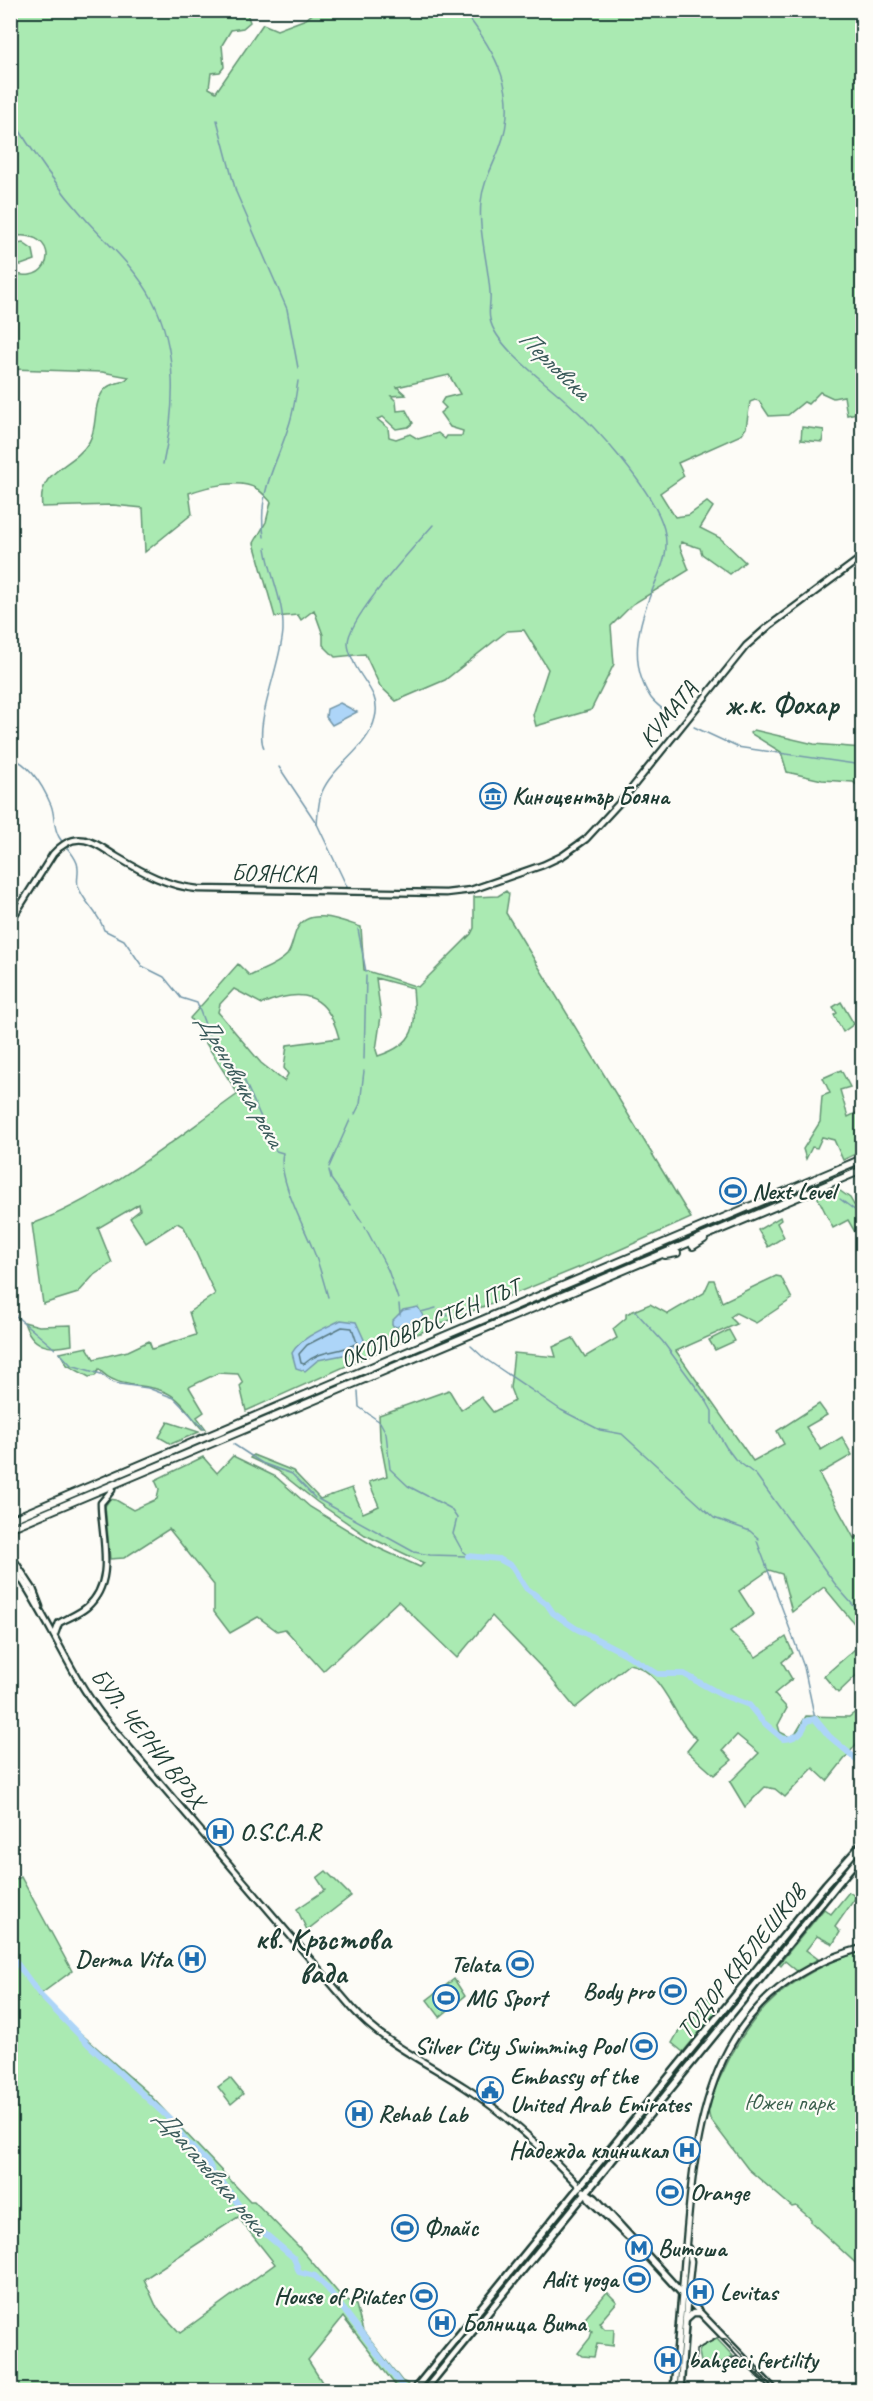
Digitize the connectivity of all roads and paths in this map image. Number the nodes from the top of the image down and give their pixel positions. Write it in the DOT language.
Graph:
graph roads {
  1 [pos="862,557"];
  2 [pos="496,881"];
  3 [pos="10,922"];
  4 [pos="862,1159"];
  5 [pos="862,1170"];
  6 [pos="849,1180"];
  7 [pos="836,1185"];
  8 [pos="814,1190"];
  9 [pos="717,1230"];
  10 [pos="693,1246"];
  11 [pos="677,1253"];
  12 [pos="647,1259"];
  13 [pos="456,1340"];
  14 [pos="438,1353"];
  15 [pos="424,1359"];
  16 [pos="404,1362"];
  17 [pos="218,1426"];
  18 [pos="202,1439"];
  19 [pos="193,1443"];
  20 [pos="171,1447"];
  21 [pos="207,1450"];
  22 [pos="193,1451"];
  23 [pos="154,1468"];
  24 [pos="144,1476"];
  25 [pos="112,1490"];
  26 [pos="10,1521"];
  27 [pos="12,1530"];
  28 [pos="10,1543"];
  29 [pos="10,1554"];
  30 [pos="10,1562"];
  31 [pos="40,1607"];
  32 [pos="56,1639"];
  33 [pos="862,1844"];
  34 [pos="862,1854"];
  35 [pos="862,1948"];
  36 [pos="581,2187"];
  37 [pos="586,2193"];
  38 [pos="686,2246"];
  39 [pos="682,2294"];
  40 [pos="687,2299"];
  41 [pos="700,2313"];
  42 [pos="685,2320"];
  43 [pos="414,2391"];
  44 [pos="425,2391"];
  45 [pos="674,2391"];
  46 [pos="680,2391"];
  47 [pos="775,2391"];
  1 -- 2 [label="main road, КУМАТА"];
  2 -- 3 [label="main road, БОЯНСКА"];
  4 -- 18 [label="highway, ОКОЛОВРЪСТЕН ПЪТ"];
  5 -- 6 [label="highway"];
  5 -- 8 [label="highway, ОКОЛОВРЪСТЕН ПЪТ"];
  7 -- 8 [label="highway"];
  8 -- 9 [label="highway, ОКОЛОВРЪСТЕН ПЪТ"];
  9 -- 10 [label="highway"];
  9 -- 12 [label="highway, ОКОЛОВРЪСТЕН ПЪТ"];
  11 -- 12 [label="highway"];
  12 -- 13 [label="highway, ОКОЛОВРЪСТЕН ПЪТ"];
  13 -- 14 [label="highway"];
  13 -- 16 [label="highway, ОКОЛОВРЪСТЕН ПЪТ"];
  15 -- 16 [label="highway"];
  16 -- 22 [label="highway, ОКОЛОВРЪСТЕН ПЪТ"];
  17 -- 18 [label="highway"];
  18 -- 19 [label="highway, ОКОЛОВРЪСТЕН ПЪТ"];
  19 -- 20 [label="highway"];
  19 -- 26 [label="highway, ОКОЛОВРЪСТЕН ПЪТ"];
  21 -- 22 [label="highway"];
  22 -- 23 [label="highway, ОКОЛОВРЪСТЕН ПЪТ"];
  23 -- 24 [label="highway"];
  23 -- 27 [label="highway, ОКОЛОВРЪСТЕН ПЪТ"];
  25 -- 32 [label="main road"];
  26 -- 27 [label="main road, bridge"];
  27 -- 28 [label="main road"];
  29 -- 31 [label="main road, БУЛ. ЧЕРНИ ВРЪХ"];
  30 -- 31 [label="main road, БУЛ. ЧЕРНИ ВРЪХ"];
  31 -- 32 [label="main road, БУЛ. ЧЕРНИ ВРЪХ"];
  32 -- 36 [label="main road, БУЛ. ЧЕРНИ ВРЪХ"];
  33 -- 36 [label="main road, ТОДОР КАБЛЕШКОВ"];
  34 -- 37 [label="main road, ТОДОР КАБЛЕШКОВ"];
  35 -- 38 [label="main road"];
  36 -- 37 [label="main road, БУЛ. ЧЕРНИ ВРЪХ"];
  36 -- 43 [label="main road, ТОДОР КАБЛЕШКОВ"];
  37 -- 39 [label="main road, БУЛ. ЧЕРНИ ВРЪХ"];
  37 -- 44 [label="main road, ТОДОР КАБЛЕШКОВ"];
  38 -- 39 [label="main road"];
  38 -- 40 [label="main road"];
  39 -- 40 [label="main road, БУЛ. ЧЕРНИ ВРЪХ"];
  39 -- 45 [label="main road"];
  40 -- 41 [label="main road, БУЛ. ЧЕРНИ ВРЪХ"];
  40 -- 42 [label="main road"];
  41 -- 42 [label="main road"];
  41 -- 47 [label="main road, БУЛ. ЧЕРНИ ВРЪХ"];
  42 -- 46 [label="main road"];
}
